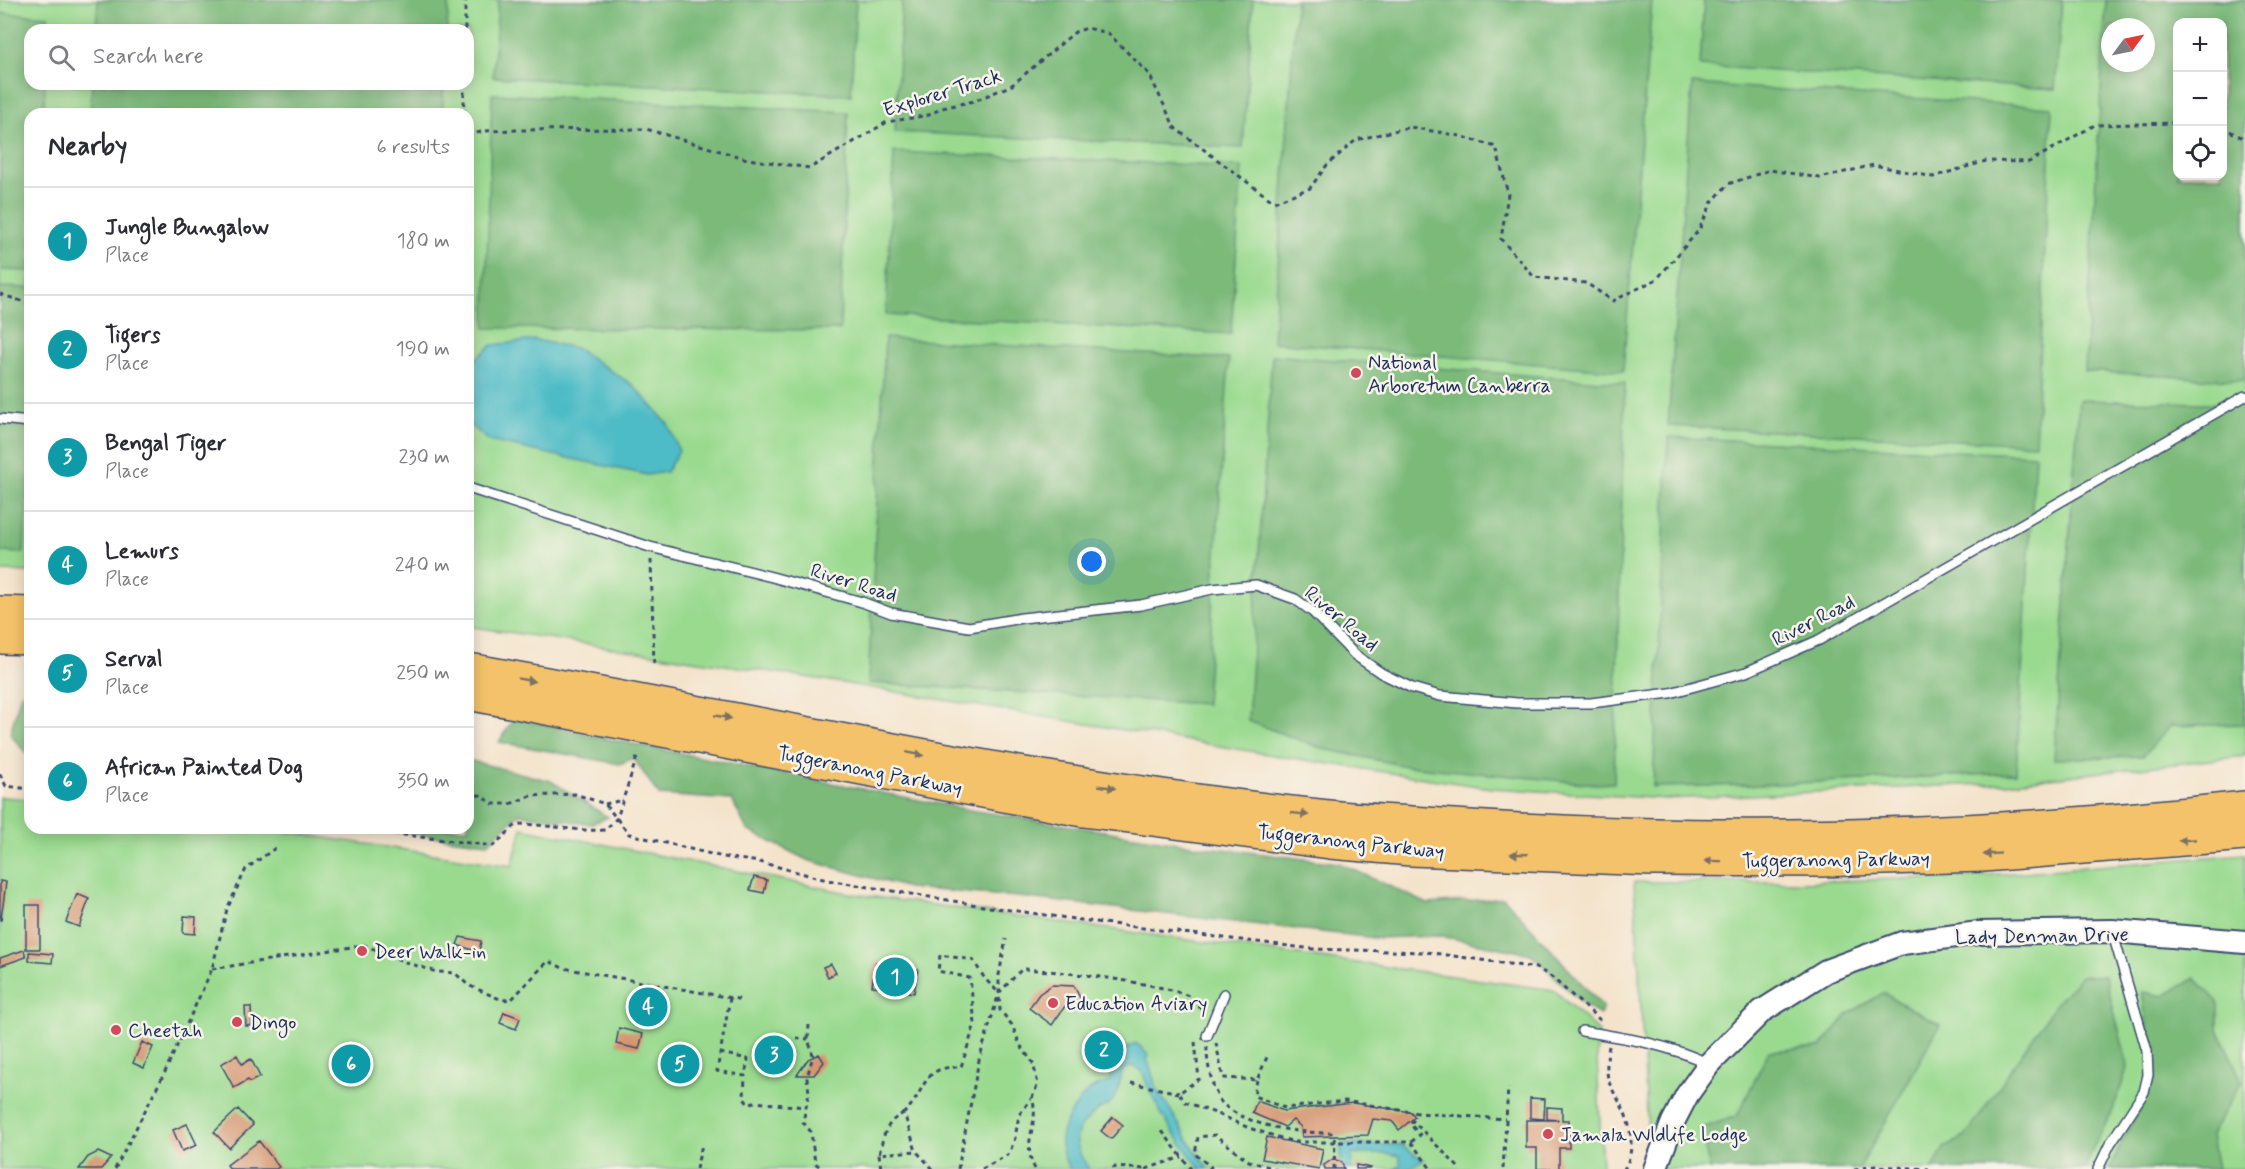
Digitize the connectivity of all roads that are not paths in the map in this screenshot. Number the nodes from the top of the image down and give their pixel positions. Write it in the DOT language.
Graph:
graph roads {
  1 [pos="2245,396"];
  2 [pos="0,420"];
  3 [pos="24,422"];
  4 [pos="474,490"];
  5 [pos="0,613"];
  6 [pos="24,614"];
  7 [pos="0,637"];
  8 [pos="24,638"];
  9 [pos="474,671"];
  10 [pos="474,694"];
  11 [pos="2245,808"];
  12 [pos="2245,834"];
  13 [pos="2112,931"];
  14 [pos="2245,942"];
  15 [pos="1224,994"];
  16 [pos="1581,1031"];
  17 [pos="1207,1036"];
  18 [pos="1709,1064"];
  19 [pos="1655,1169"];
  20 [pos="2098,1169"];
  1 -- 4 [label="lane, River Road"];
  2 -- 3 [label="lane"];
  5 -- 6 [label="highway"];
  7 -- 8 [label="highway"];
  9 -- 11 [label="highway, Tuggeranong Parkway, one-way"];
  12 -- 10 [label="highway, Tuggeranong Parkway, one-way"];
  13 -- 14 [label="street, Lady Denman Drive"];
  13 -- 18 [label="street, Lady Denman Drive"];
  13 -- 20 [label="lane"];
  15 -- 17 [label="lane"];
  16 -- 18 [label="lane"];
  18 -- 19 [label="street, Lady Denman Drive"];
}
